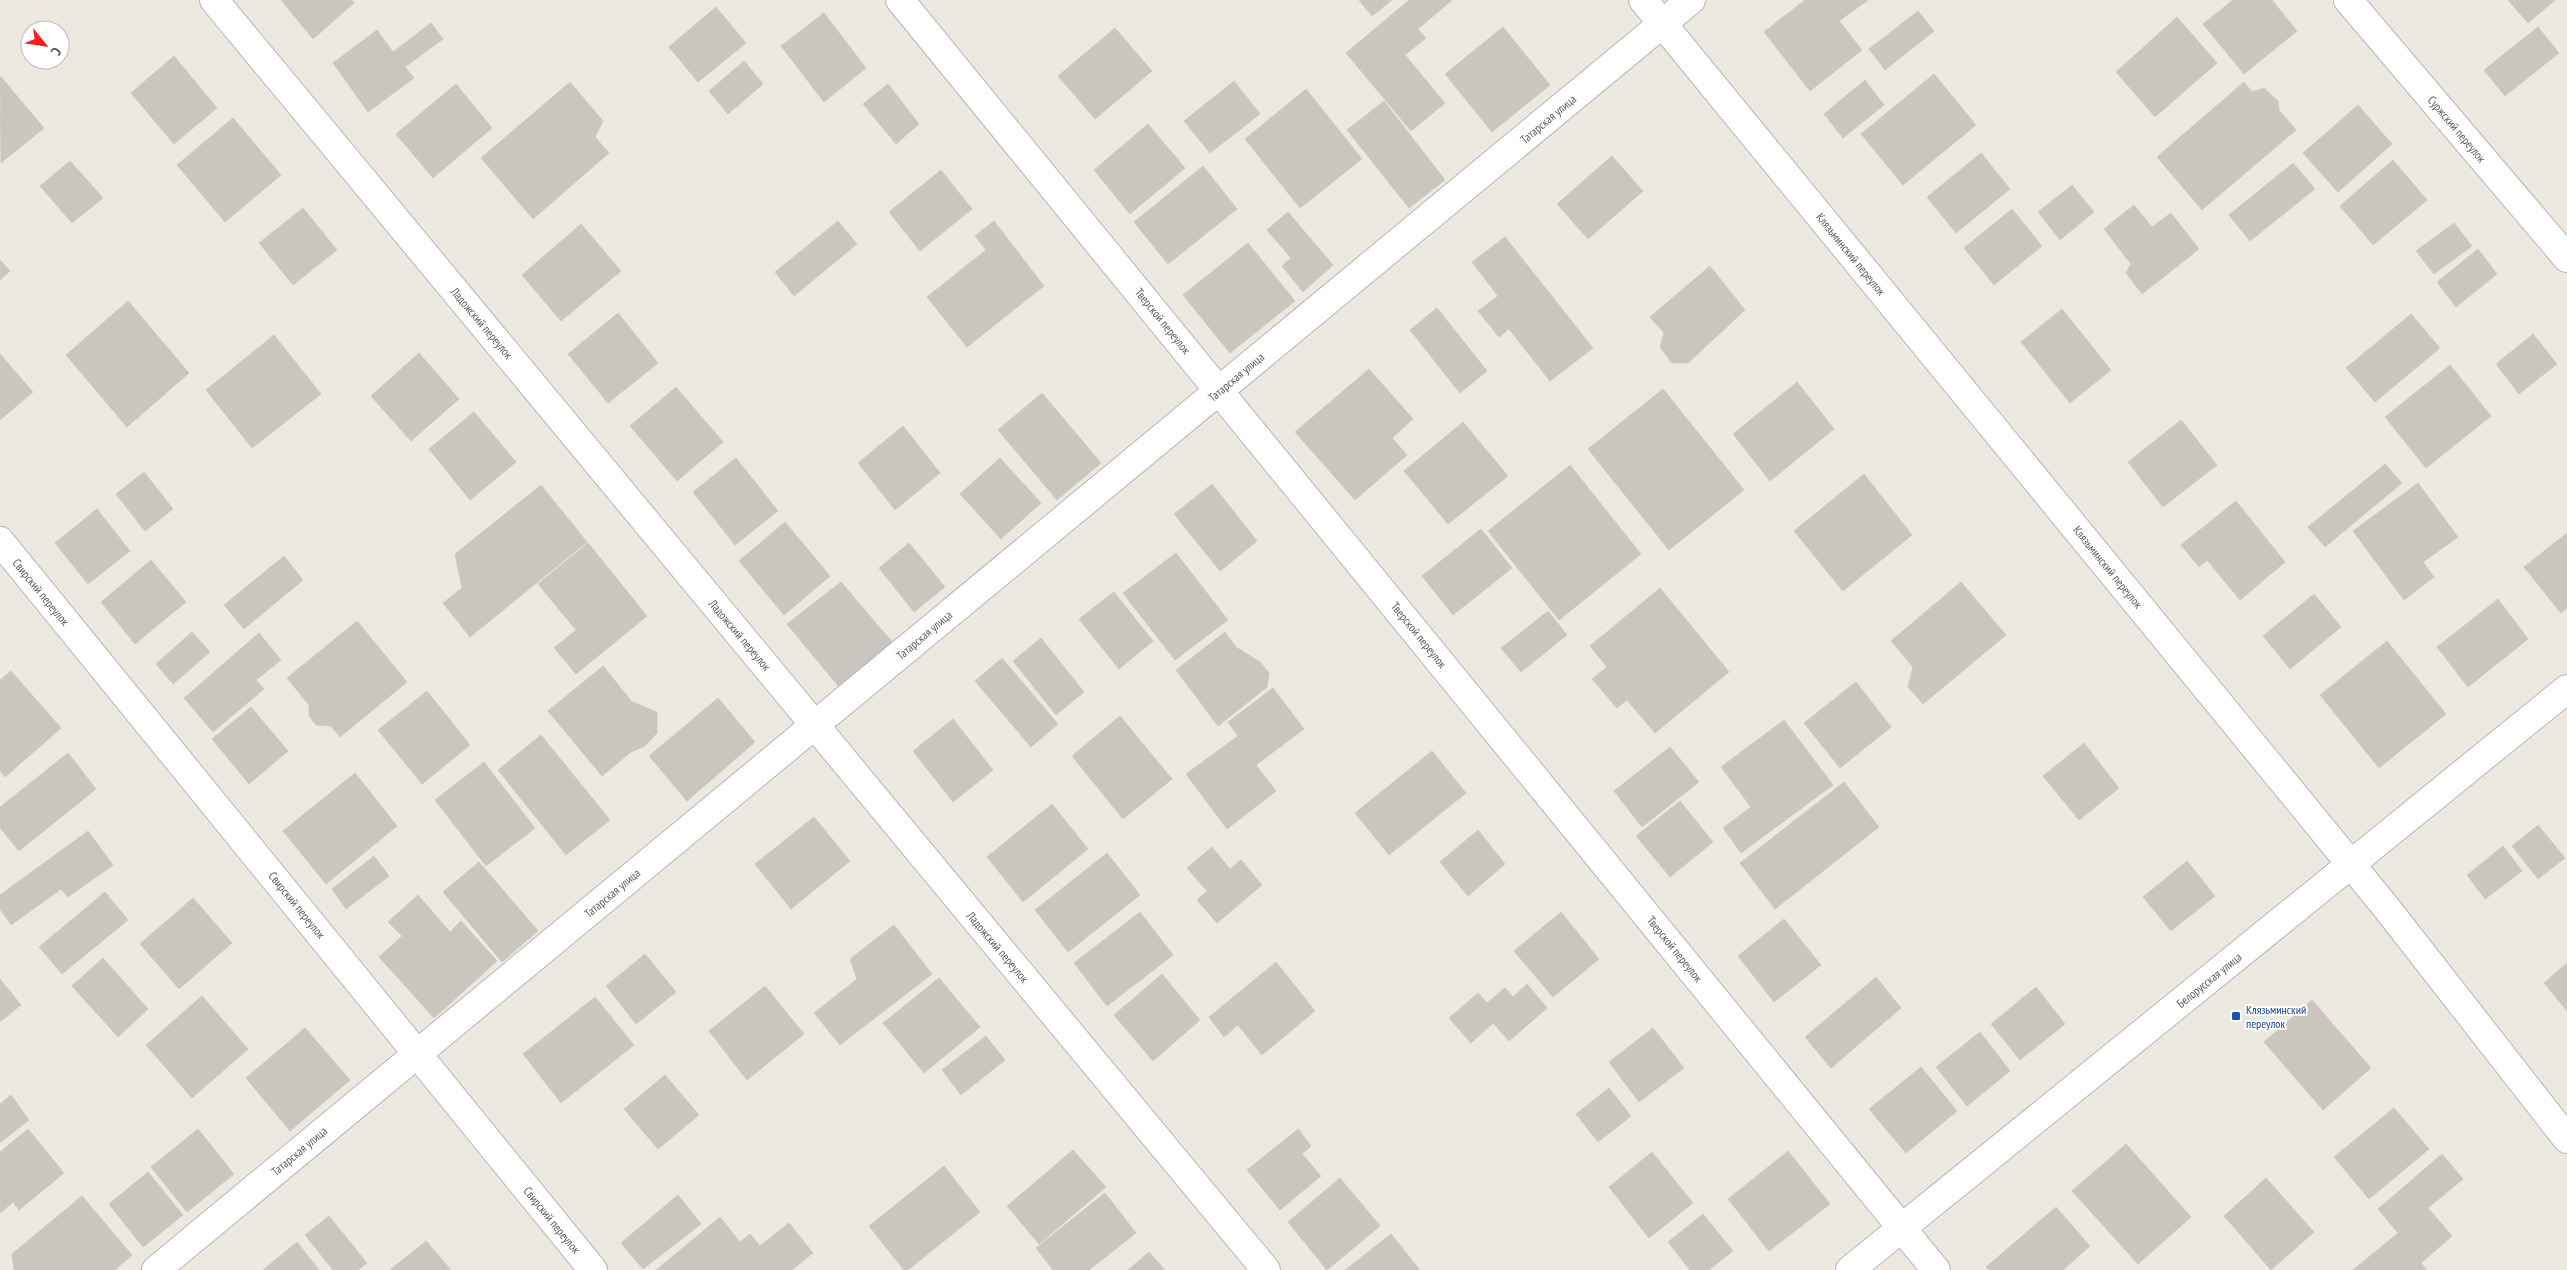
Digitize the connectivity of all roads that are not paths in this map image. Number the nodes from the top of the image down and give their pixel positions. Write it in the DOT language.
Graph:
graph roads {
  1 [pos="214,0"];
  2 [pos="900,0"];
  3 [pos="1643,0"];
  4 [pos="1692,0"];
  5 [pos="2348,0"];
  6 [pos="1662,24"];
  7 [pos="2567,258"];
  8 [pos="1220,390"];
  9 [pos="0,541"];
  10 [pos="2567,690"];
  11 [pos="815,725"];
  12 [pos="2351,865"];
  13 [pos="418,1053"];
  14 [pos="2567,1139"];
  15 [pos="1902,1228"];
  16 [pos="156,1270"];
  17 [pos="593,1270"];
  18 [pos="1266,1270"];
  19 [pos="1850,1270"];
  20 [pos="1936,1270"];
  1 -- 11 [label="street, Ладожский переулок"];
  2 -- 8 [label="street, Тверской переулок"];
  3 -- 6 [label="street, Клязьминский переулок"];
  4 -- 6 [label="street, Татарская улица"];
  5 -- 7 [label="street, Суржский переулок"];
  6 -- 8 [label="street, Татарская улица"];
  6 -- 12 [label="street, Клязьминский переулок"];
  8 -- 11 [label="street, Татарская улица"];
  8 -- 15 [label="street, Тверской переулок"];
  9 -- 13 [label="street, Свирский переулок"];
  10 -- 12 [label="street, Белорусская улица"];
  11 -- 13 [label="street, Татарская улица"];
  11 -- 18 [label="street, Ладожский переулок"];
  12 -- 14 [label="street, Клязьминский переулок"];
  12 -- 15 [label="street, Белорусская улица"];
  13 -- 16 [label="street, Татарская улица"];
  13 -- 17 [label="street, Свирский переулок"];
  15 -- 19 [label="street, Белорусская улица"];
  15 -- 20 [label="street, Тверской переулок"];
}
